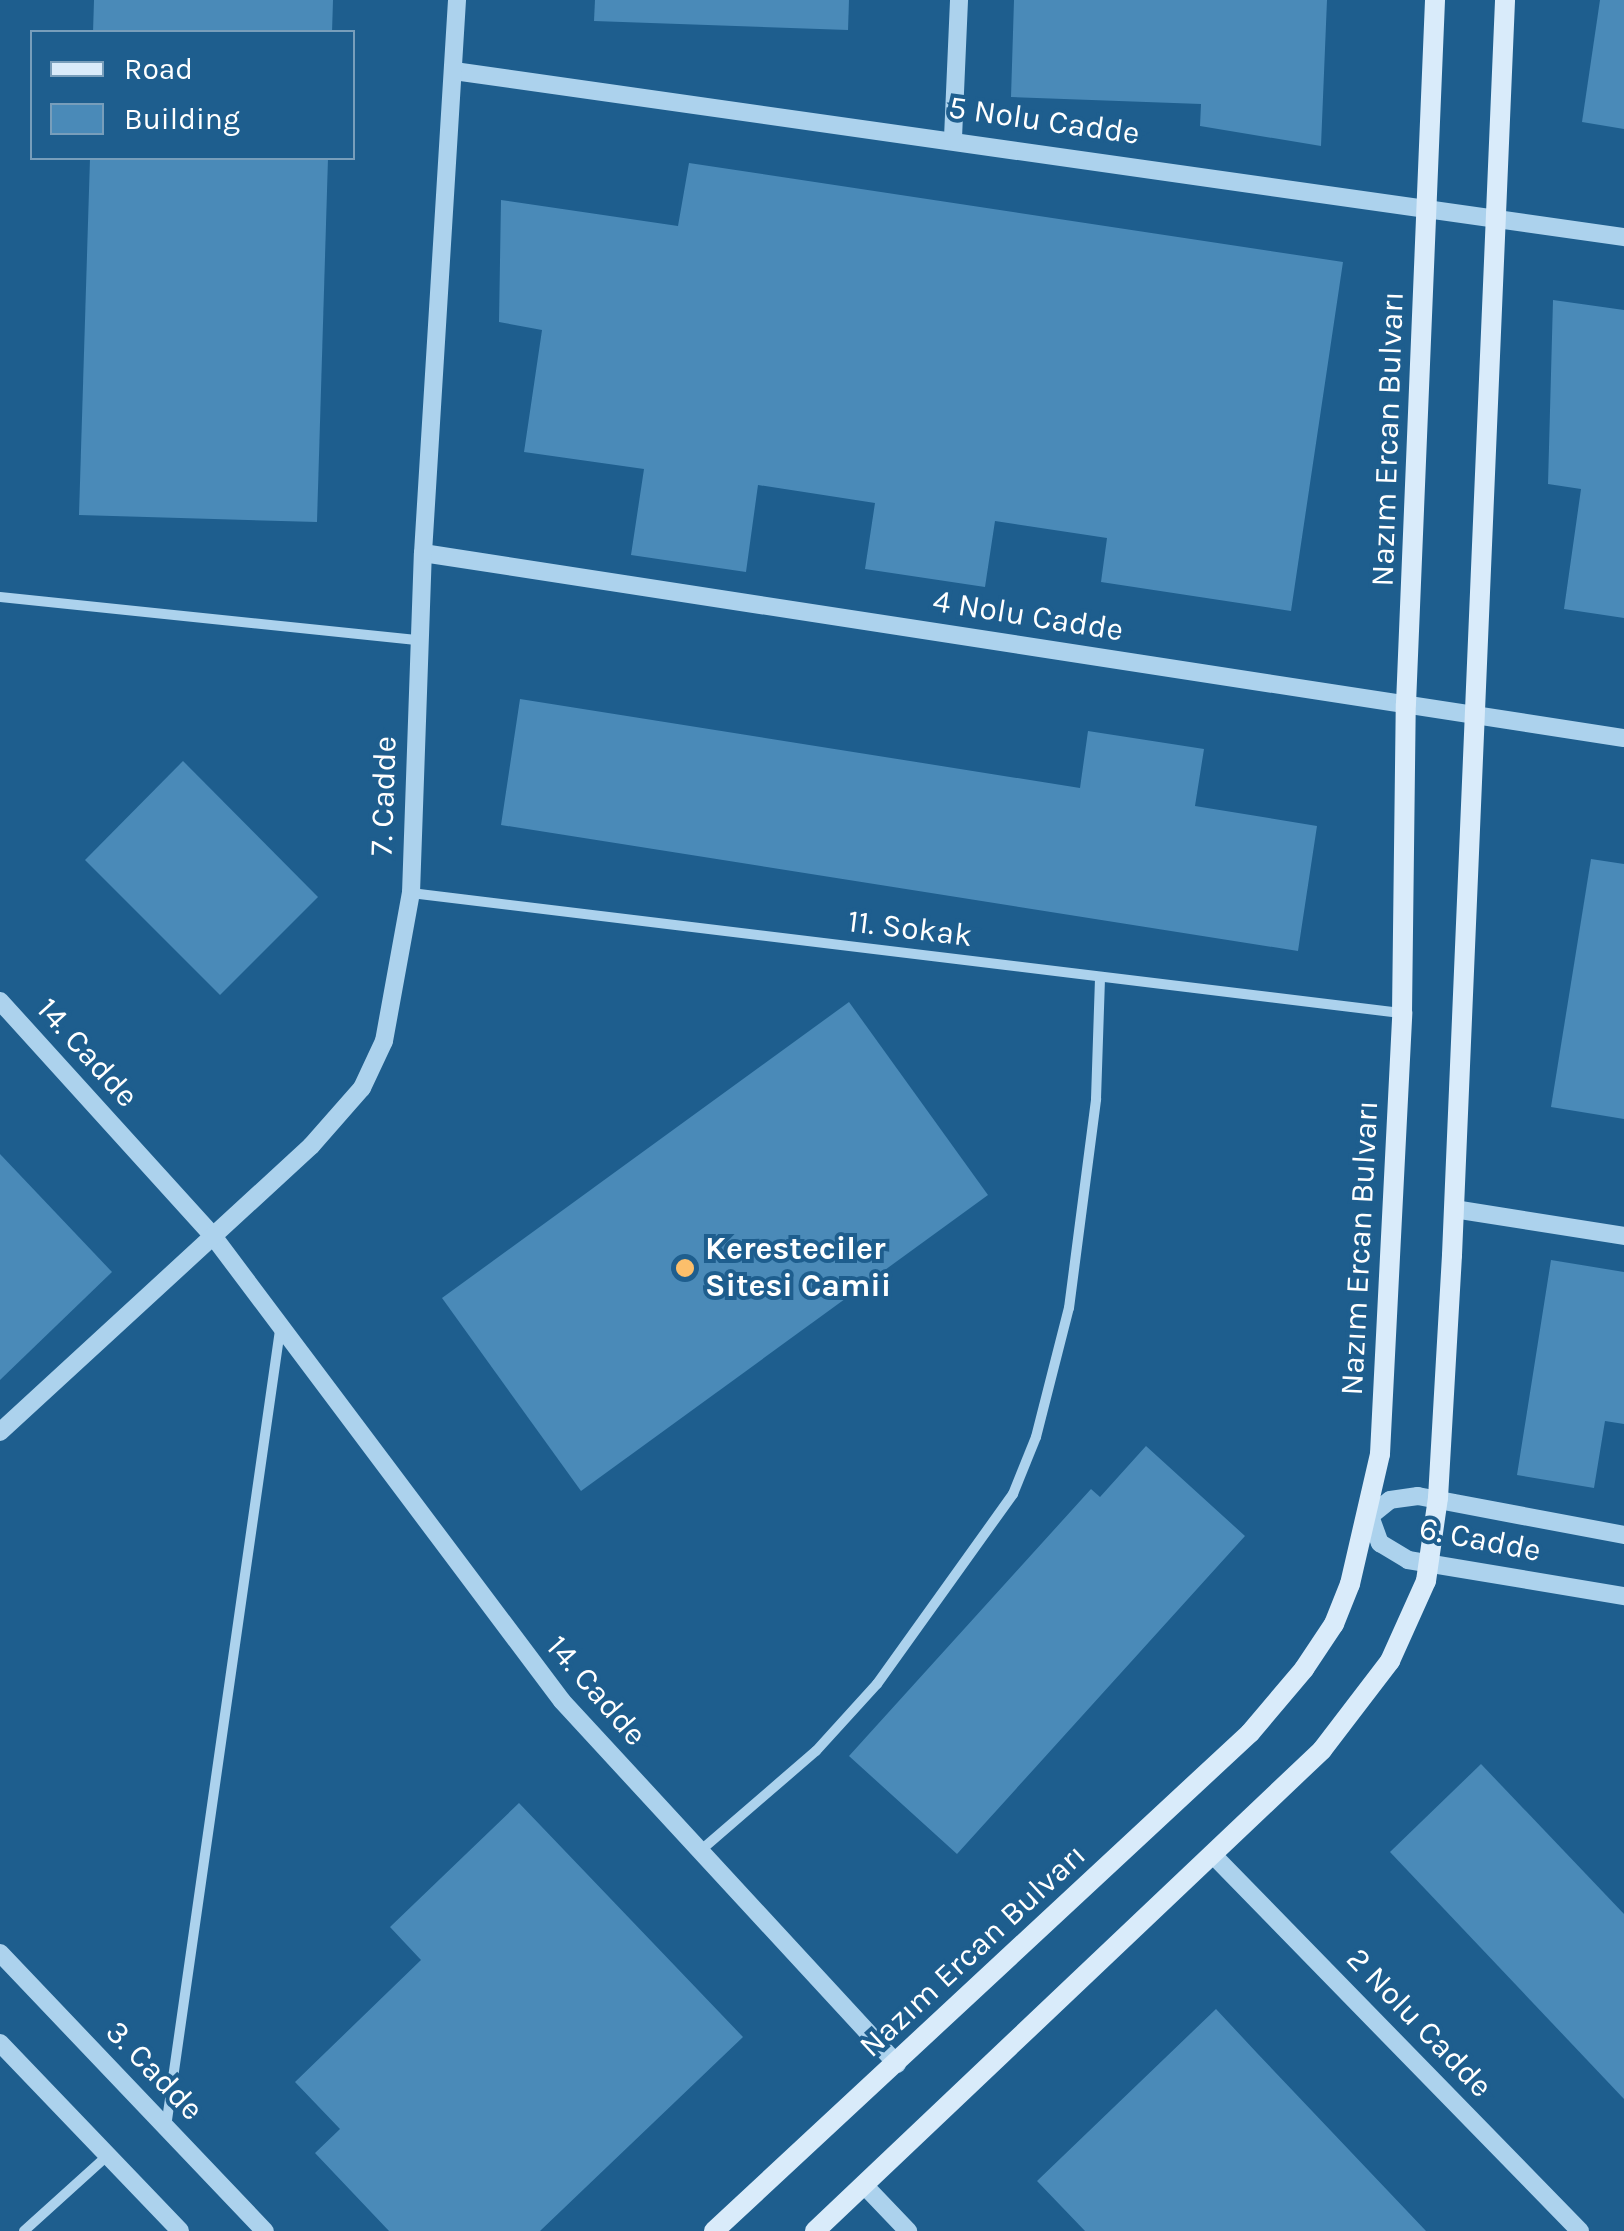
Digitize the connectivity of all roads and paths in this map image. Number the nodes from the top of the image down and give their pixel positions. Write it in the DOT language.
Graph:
graph roads {
  1 [pos="457,0"];
  2 [pos="959,0"];
  3 [pos="1436,0"];
  4 [pos="1505,0"];
  5 [pos="454,71"];
  6 [pos="954,138"];
  7 [pos="1428,206"];
  8 [pos="1493,214"];
  9 [pos="1624,237"];
  10 [pos="423,554"];
  11 [pos="0,597"];
  12 [pos="419,640"];
  13 [pos="1406,704"];
  14 [pos="1475,715"];
  15 [pos="1624,738"];
  16 [pos="411,893"];
  17 [pos="1100,977"];
  18 [pos="0,1001"];
  19 [pos="1402,1014"];
  20 [pos="1454,1209"];
  21 [pos="213,1236"];
  22 [pos="1624,1236"];
  23 [pos="280,1330"];
  24 [pos="0,1432"];
  25 [pos="1438,1498"];
  26 [pos="1370,1516"];
  27 [pos="1624,1535"];
  28 [pos="1430,1564"];
  29 [pos="1624,1596"];
  30 [pos="699,1852"];
  31 [pos="1214,1856"];
  32 [pos="0,1953"];
  33 [pos="0,2044"];
  34 [pos="898,2064"];
  35 [pos="166,2128"];
  36 [pos="107,2156"];
  37 [pos="864,2185"];
  38 [pos="24,2231"];
  39 [pos="180,2231"];
  40 [pos="265,2231"];
  41 [pos="714,2231"];
  42 [pos="815,2231"];
  43 [pos="908,2231"];
  44 [pos="1580,2231"];
  1 -- 5 [label="street, 7. Cadde"];
  2 -- 6 [label="street"];
  3 -- 7 [label="main road, Nazım Ercan Bulvarı"];
  4 -- 8 [label="main road"];
  5 -- 6 [label="street, 5 Nolu Cadde"];
  5 -- 10 [label="street, 7. Cadde"];
  6 -- 7 [label="street, 5 Nolu Cadde"];
  7 -- 8 [label="street, 5 Nolu Cadde"];
  7 -- 13 [label="main road, Nazım Ercan Bulvarı"];
  8 -- 9 [label="street, 5 Nolu Cadde"];
  8 -- 14 [label="main road"];
  10 -- 12 [label="street, 7. Cadde"];
  10 -- 13 [label="street, 4 Nolu Cadde"];
  11 -- 12 [label="street"];
  12 -- 16 [label="street, 7. Cadde"];
  13 -- 14 [label="street, 4 Nolu Cadde"];
  13 -- 19 [label="main road, Nazım Ercan Bulvarı"];
  14 -- 15 [label="street, 4 Nolu Cadde"];
  14 -- 20 [label="main road"];
  16 -- 17 [label="street, 11. Sokak"];
  16 -- 21 [label="street, 7. Cadde"];
  17 -- 19 [label="street, 11. Sokak"];
  17 -- 30 [label="street"];
  18 -- 21 [label="street, 14. Cadde"];
  19 -- 26 [label="main road, Nazım Ercan Bulvarı"];
  20 -- 22 [label="street"];
  20 -- 25 [label="main road"];
  21 -- 23 [label="street, 14. Cadde"];
  21 -- 24 [label="street, 7. Cadde"];
  23 -- 30 [label="street, 14. Cadde"];
  23 -- 35 [label="street"];
  25 -- 26 [label="street, 6. Cadde"];
  25 -- 27 [label="street, 6. Cadde"];
  25 -- 28 [label="main road"];
  26 -- 28 [label="street, 6. Cadde"];
  26 -- 34 [label="main road, Nazım Ercan Bulvarı"];
  28 -- 29 [label="street, 6. Cadde"];
  28 -- 31 [label="main road"];
  30 -- 34 [label="street, 14. Cadde"];
  31 -- 37 [label="main road"];
  31 -- 44 [label="street, 2 Nolu Cadde"];
  32 -- 35 [label="street, 3. Cadde"];
  33 -- 36 [label="street"];
  34 -- 41 [label="main road, Nazım Ercan Bulvarı"];
  35 -- 40 [label="street, 3. Cadde"];
  36 -- 38 [label="street"];
  36 -- 39 [label="street"];
  37 -- 42 [label="main road"];
  37 -- 43 [label="street"];
}
